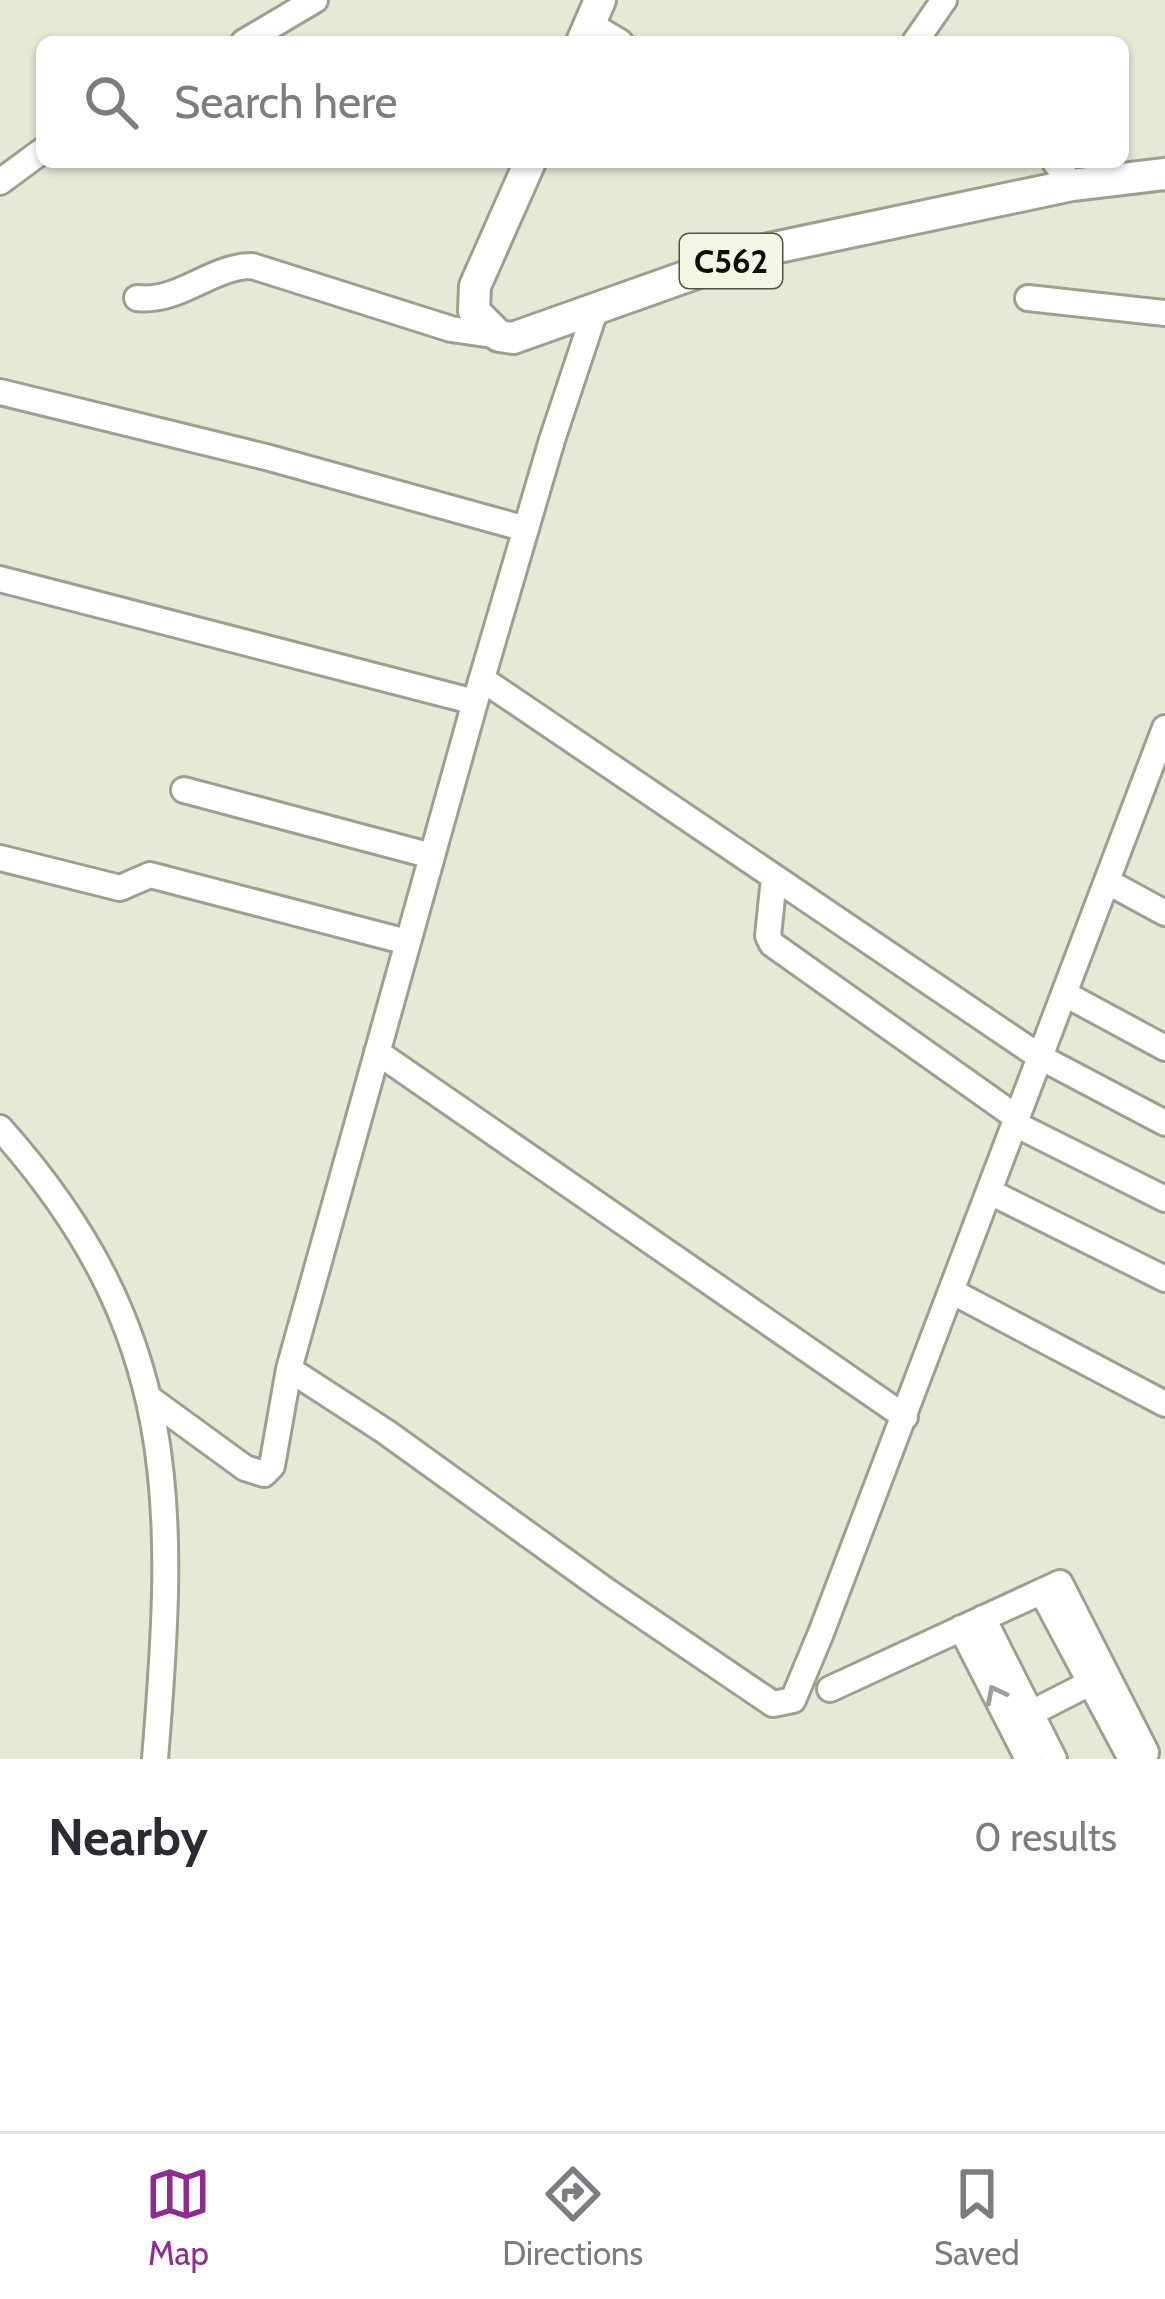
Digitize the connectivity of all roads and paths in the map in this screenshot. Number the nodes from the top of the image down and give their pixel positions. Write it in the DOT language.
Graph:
graph roads {
  1 [pos="315,0"];
  2 [pos="944,0"];
  3 [pos="254,36"];
  4 [pos="919,36"];
  5 [pos="36,155"];
  6 [pos="527,168"];
  7 [pos="1063,174"];
  8 [pos="1165,174"];
  9 [pos="0,182"];
  10 [pos="137,298"];
  11 [pos="1028,298"];
  12 [pos="595,311"];
  13 [pos="1165,313"];
  14 [pos="500,336"];
  15 [pos="0,392"];
  16 [pos="526,529"];
  17 [pos="0,579"];
  18 [pos="478,691"];
  19 [pos="1165,728"];
  20 [pos="184,790"];
  21 [pos="432,856"];
  22 [pos="0,858"];
  23 [pos="774,878"];
  24 [pos="1108,881"];
  25 [pos="1165,913"];
  26 [pos="407,942"];
  27 [pos="1065,994"];
  28 [pos="1165,1048"];
  29 [pos="377,1052"];
  30 [pos="1040,1057"];
  31 [pos="1016,1120"];
  32 [pos="1165,1123"];
  33 [pos="0,1129"];
  34 [pos="990,1192"];
  35 [pos="1165,1199"];
  36 [pos="1165,1279"];
  37 [pos="952,1291"];
  38 [pos="289,1369"];
  39 [pos="149,1398"];
  40 [pos="1165,1403"];
  41 [pos="905,1417"];
  42 [pos="1042,1592"];
  43 [pos="972,1623"];
  44 [pos="1090,1683"];
  45 [pos="830,1689"];
  46 [pos="1042,1707"];
  47 [pos="154,1759"];
  48 [pos="1028,1759"];
  49 [pos="1054,1759"];
  50 [pos="1131,1759"];
  51 [pos="1145,1759"];
  1 -- 3 [label="street"];
  2 -- 4 [label="street"];
  5 -- 9 [label="street"];
  6 -- 14 [label="main road"];
  7 -- 8 [label="main road, C562"];
  7 -- 12 [label="main road, C562"];
  10 -- 14 [label="street"];
  11 -- 13 [label="street"];
  12 -- 14 [label="main road, C562"];
  12 -- 16 [label="street"];
  15 -- 16 [label="street"];
  16 -- 18 [label="street"];
  17 -- 18 [label="street"];
  18 -- 21 [label="street"];
  18 -- 23 [label="street"];
  19 -- 24 [label="street"];
  20 -- 21 [label="street"];
  21 -- 26 [label="street"];
  22 -- 26 [label="street"];
  23 -- 30 [label="street"];
  23 -- 31 [label="street"];
  24 -- 25 [label="street"];
  24 -- 27 [label="street"];
  26 -- 29 [label="street"];
  27 -- 28 [label="street"];
  27 -- 30 [label="street"];
  29 -- 38 [label="street"];
  29 -- 41 [label="street"];
  30 -- 31 [label="street"];
  30 -- 32 [label="street"];
  31 -- 34 [label="street"];
  31 -- 35 [label="street"];
  33 -- 39 [label="street"];
  34 -- 36 [label="street"];
  34 -- 37 [label="street"];
  37 -- 40 [label="street"];
  37 -- 41 [label="street"];
  38 -- 39 [label="street"];
  38 -- 41 [label="street"];
  39 -- 47 [label="street"];
  42 -- 43 [label="street"];
  42 -- 44 [label="street"];
  42 -- 51 [label="street"];
  43 -- 45 [label="street"];
  48 -- 43 [label="street, one-way"];
  43 -- 49 [label="street"];
  44 -- 46 [label="street"];
  44 -- 50 [label="street"];
}
